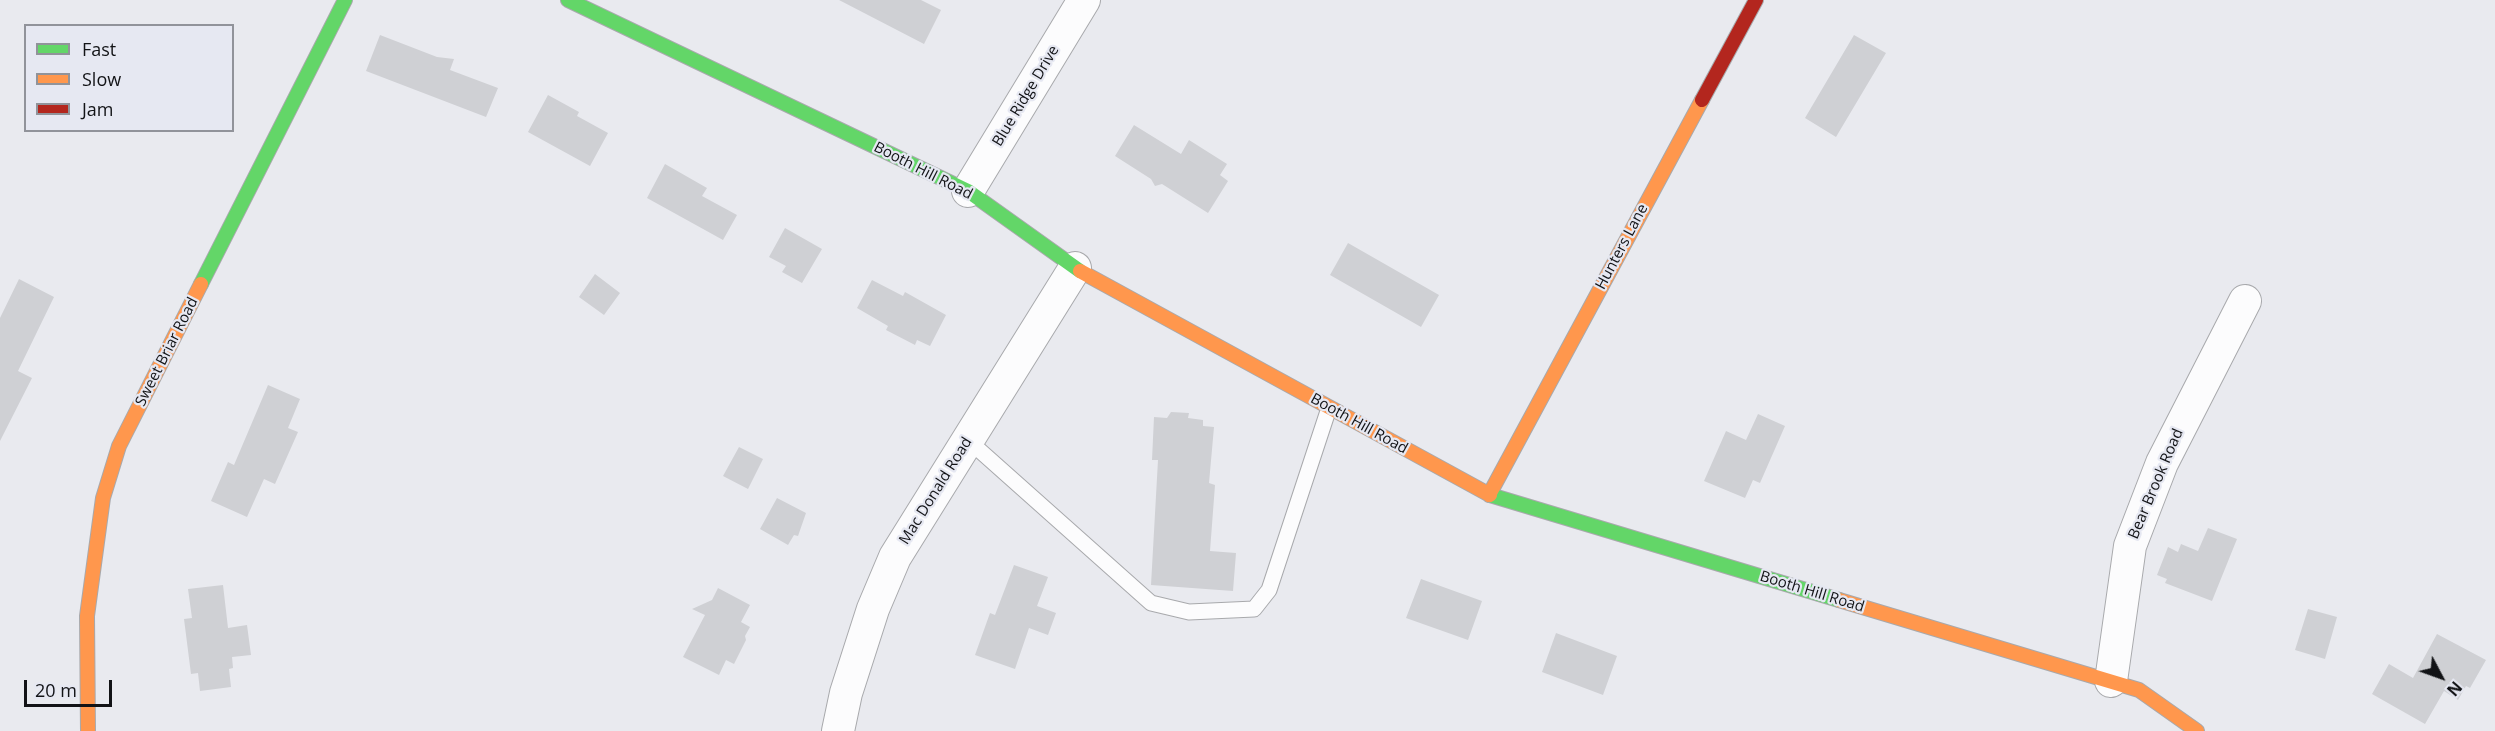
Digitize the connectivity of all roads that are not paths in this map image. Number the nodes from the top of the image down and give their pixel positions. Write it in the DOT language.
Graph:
graph roads {
  1 [pos="345,0"];
  2 [pos="568,0"];
  3 [pos="1084,0"];
  4 [pos="1756,0"];
  5 [pos="968,191"];
  6 [pos="1075,268"];
  7 [pos="2245,301"];
  8 [pos="1329,408"];
  9 [pos="968,440"];
  10 [pos="1489,495"];
  11 [pos="2111,681"];
  12 [pos="88,731"];
  13 [pos="838,731"];
  14 [pos="2197,731"];
  1 -- 12 [label="street, Sweet Briar Road"];
  2 -- 5 [label="street, Booth Hill Road"];
  3 -- 5 [label="street, Blue Ridge Drive"];
  4 -- 10 [label="street, Hunters Lane"];
  5 -- 6 [label="street, Booth Hill Road"];
  6 -- 8 [label="street, Booth Hill Road"];
  6 -- 9 [label="street, Mac Donald Road"];
  7 -- 11 [label="street, Bear Brook Road"];
  8 -- 9 [label="lane"];
  8 -- 10 [label="street, Booth Hill Road"];
  9 -- 13 [label="street, Mac Donald Road"];
  10 -- 11 [label="street, Booth Hill Road"];
  11 -- 14 [label="street, Booth Hill Road"];
}
